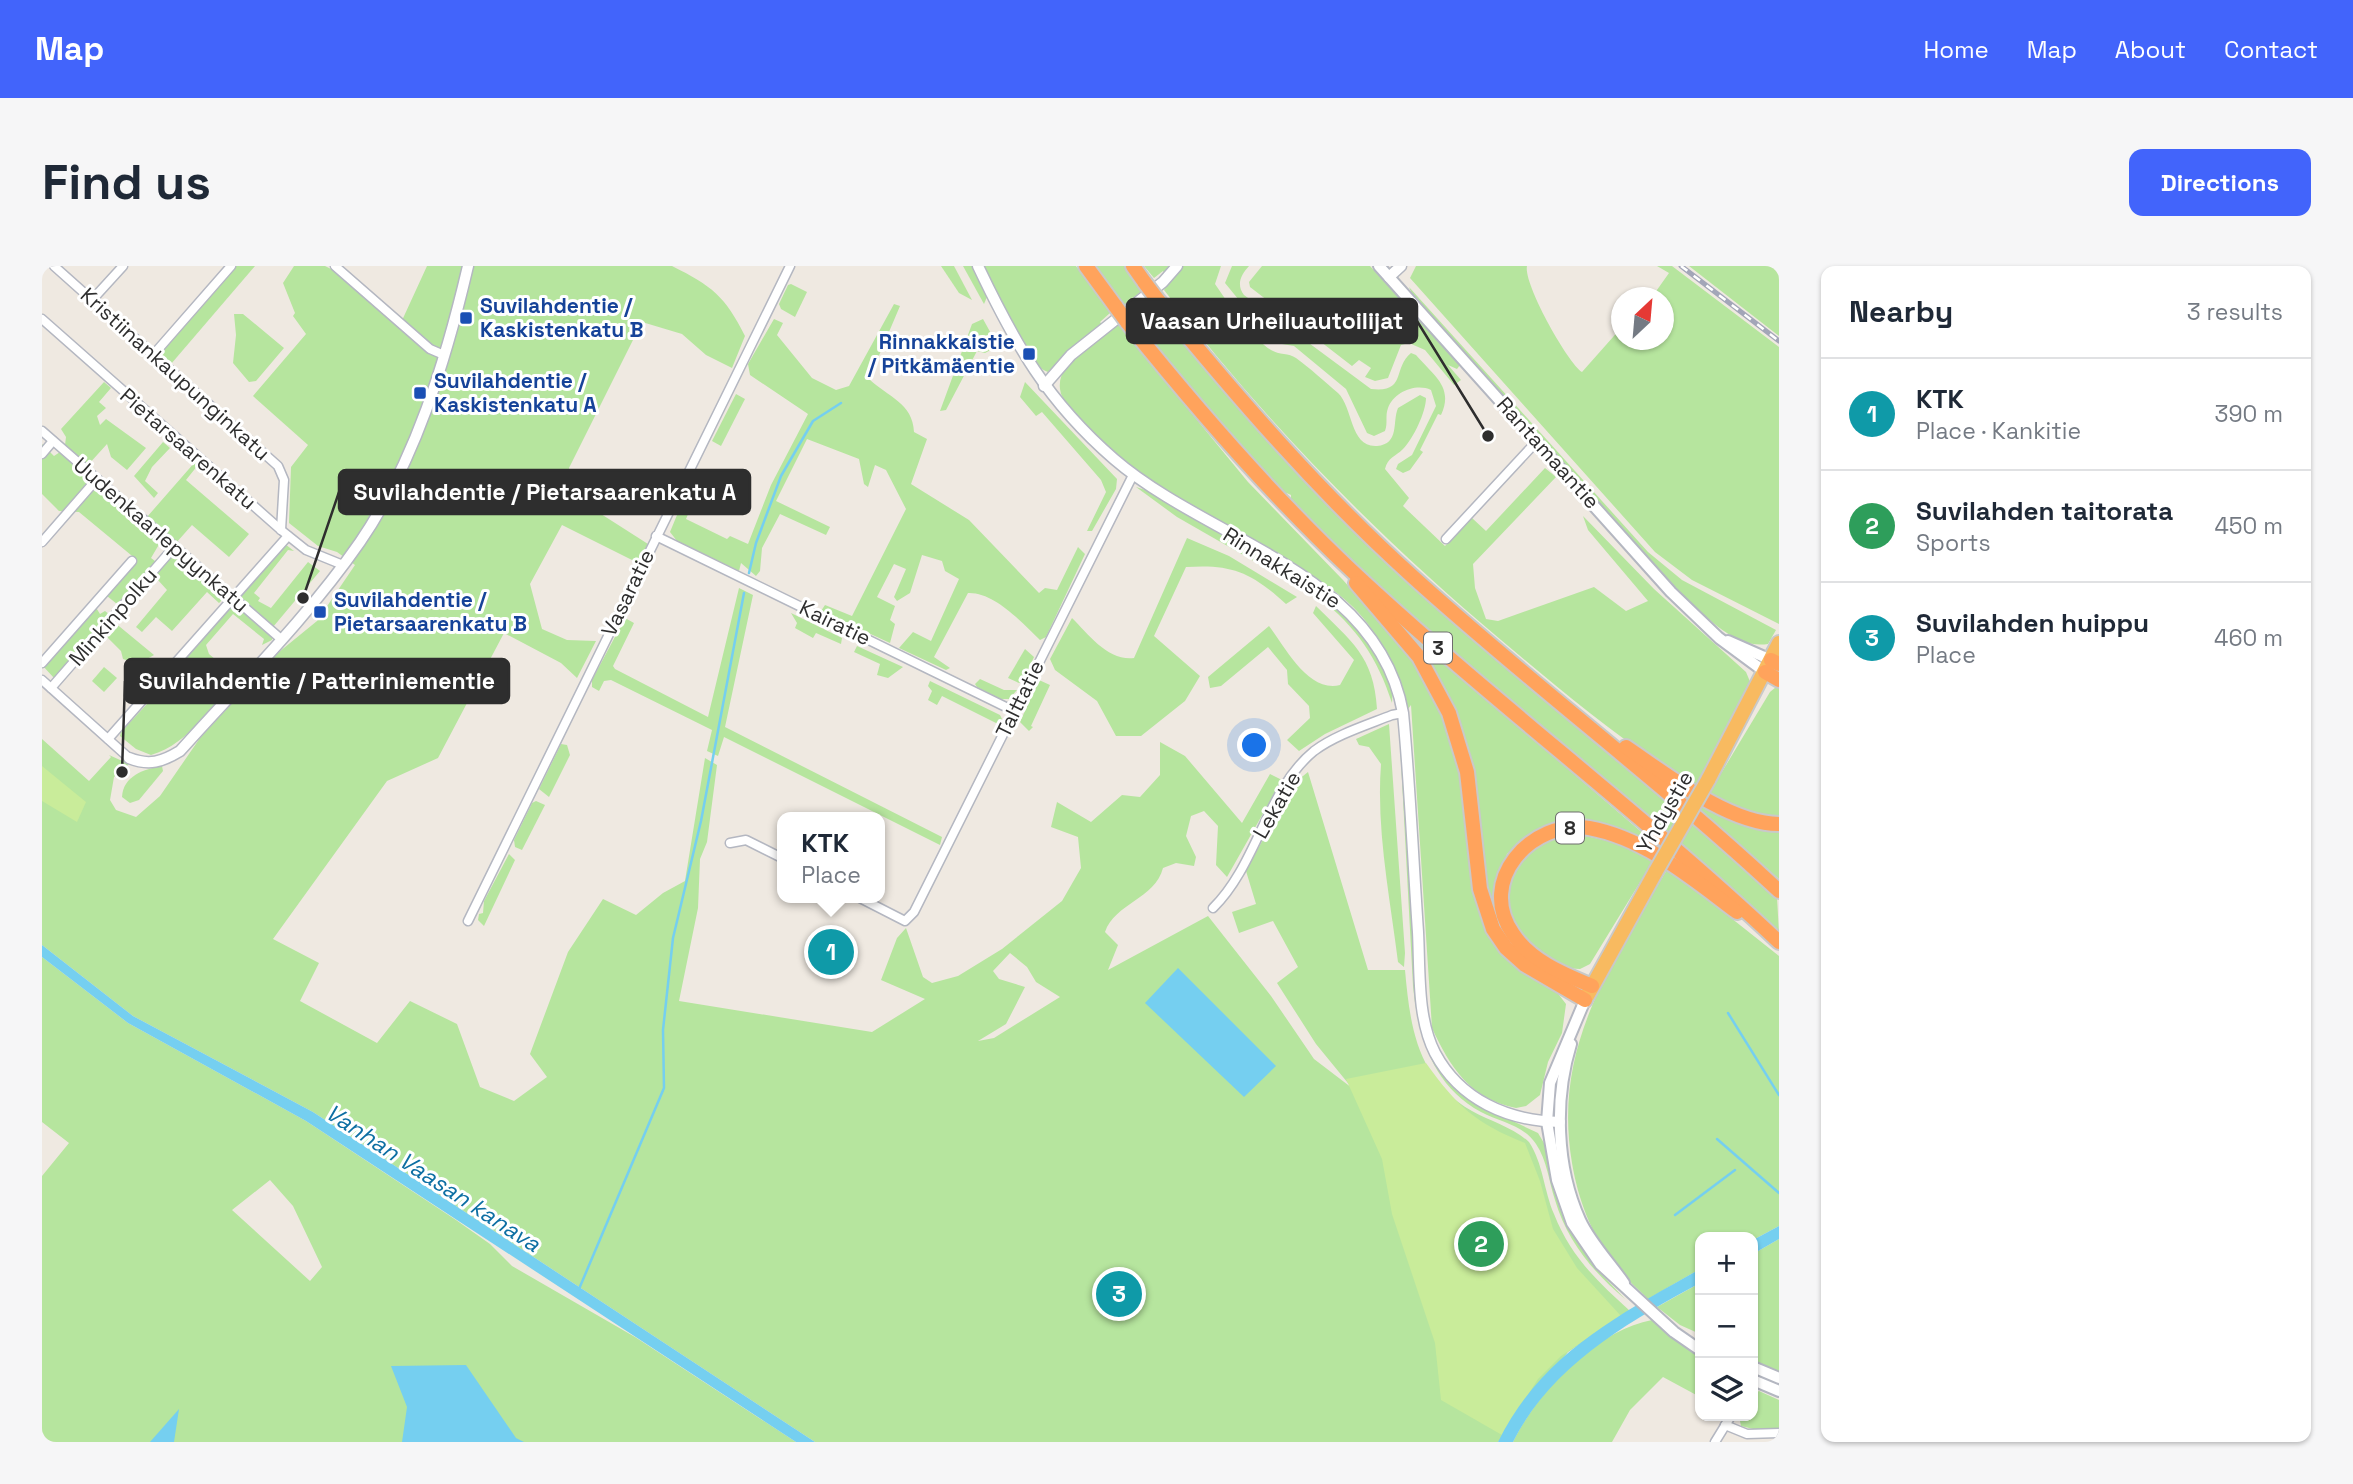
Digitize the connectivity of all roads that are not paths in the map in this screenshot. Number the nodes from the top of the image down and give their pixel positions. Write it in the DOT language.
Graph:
graph roads {
  1 [pos="54,266"];
  2 [pos="123,266"];
  3 [pos="231,266"];
  4 [pos="335,266"];
  5 [pos="468,266"];
  6 [pos="790,266"];
  7 [pos="978,266"];
  8 [pos="1086,266"];
  9 [pos="1133,266"];
  10 [pos="1177,266"];
  11 [pos="1379,266"];
  12 [pos="1401,266"];
  13 [pos="1389,277"];
  14 [pos="92,300"];
  15 [pos="42,319"];
  16 [pos="154,354"];
  17 [pos="444,355"];
  18 [pos="1044,386"];
  19 [pos="42,431"];
  20 [pos="53,441"];
  21 [pos="1537,441"];
  22 [pos="42,454"];
  23 [pos="1133,475"];
  24 [pos="97,479"];
  25 [pos="285,533"];
  26 [pos="656,536"];
  27 [pos="1446,539"];
  28 [pos="42,542"];
  29 [pos="175,546"];
  30 [pos="132,561"];
  31 [pos="343,565"];
  32 [pos="1349,569"];
  33 [pos="234,598"];
  34 [pos="281,639"];
  35 [pos="1779,643"];
  36 [pos="42,663"];
  37 [pos="1772,665"];
  38 [pos="42,680"];
  39 [pos="1779,680"];
  40 [pos="51,688"];
  41 [pos="1014,711"];
  42 [pos="1403,713"];
  43 [pos="1600,736"];
  44 [pos="108,739"];
  45 [pos="129,758"];
  46 [pos="1779,824"];
  47 [pos="730,843"];
  48 [pos="777,856"];
  49 [pos="1779,891"];
  50 [pos="870,903"];
  51 [pos="1213,908"];
  52 [pos="468,920"];
  53 [pos="1779,943"];
  54 [pos="1588,993"];
  55 [pos="1547,1122"];
  56 [pos="1560,1122"];
  57 [pos="1636,1299"];
  58 [pos="1655,1315"];
  59 [pos="1695,1338"];
  60 [pos="1695,1346"];
  61 [pos="1758,1370"];
  62 [pos="1779,1378"];
  63 [pos="1758,1382"];
  64 [pos="1779,1391"];
  65 [pos="1728,1421"];
  66 [pos="1726,1425"];
  67 [pos="1779,1433"];
  68 [pos="1715,1442"];
  1 -- 14 [label="street, Kristiinankaupunginkatu"];
  2 -- 14 [label="street"];
  3 -- 16 [label="street"];
  4 -- 17 [label="street"];
  5 -- 17 [label="street"];
  6 -- 26 [label="street, Vasaratie"];
  7 -- 18 [label="street, Rinnakkaistie"];
  8 -- 32 [label="highway, 3, bridge"];
  9 -- 43 [label="highway, 3, bridge"];
  10 -- 18 [label="street"];
  11 -- 13 [label="main road, Rantamaantie"];
  12 -- 13 [label="street"];
  13 -- 21 [label="main road, Rantamaantie"];
  14 -- 16 [label="street, Kristiinankaupunginkatu"];
  15 -- 25 [label="street, Pietarsaarenkatu"];
  16 -- 25 [label="street, Kristiinankaupunginkatu"];
  17 -- 31 [label="street"];
  18 -- 23 [label="street, Rinnakkaistie"];
  19 -- 20 [label="street, Uudenkaarlepyynkatu"];
  20 -- 22 [label="street"];
  20 -- 24 [label="street, Uudenkaarlepyynkatu"];
  21 -- 27 [label="street"];
  21 -- 37 [label="main road, Rantamaantie"];
  23 -- 41 [label="street, Talttatie"];
  23 -- 42 [label="street, Rinnakkaistie"];
  24 -- 28 [label="street"];
  24 -- 29 [label="street, Uudenkaarlepyynkatu"];
  25 -- 31 [label="street, Pietarsaarenkatu"];
  25 -- 33 [label="street"];
  26 -- 41 [label="street, Kairatie"];
  26 -- 52 [label="street, Vasaratie"];
  29 -- 33 [label="street, Uudenkaarlepyynkatu"];
  29 -- 40 [label="street, Minkinpolku"];
  30 -- 36 [label="street"];
  31 -- 34 [label="street"];
  32 -- 53 [label="highway, 3"];
  32 -- 54 [label="highway"];
  33 -- 34 [label="street, Uudenkaarlepyynkatu"];
  33 -- 44 [label="street"];
  34 -- 45 [label="street"];
  35 -- 37 [label="highway, Yhdystie"];
  37 -- 39 [label="highway"];
  37 -- 54 [label="highway, Yhdystie, bridge"];
  38 -- 40 [label="street"];
  40 -- 44 [label="street"];
  41 -- 50 [label="street, Talttatie"];
  42 -- 51 [label="street, Lekatie"];
  42 -- 55 [label="street, Rinnakkaistie"];
  43 -- 46 [label="highway"];
  43 -- 49 [label="highway, 3"];
  44 -- 45 [label="street"];
  47 -- 48 [label="street"];
  53 -- 54 [label="highway, 8"];
  54 -- 55 [label="main road"];
  54 -- 56 [label="main road"];
  55 -- 56 [label="street, Rinnakkaistie"];
  55 -- 57 [label="main road"];
  56 -- 57 [label="main road"];
  57 -- 58 [label="main road"];
  58 -- 59 [label="main road"];
  58 -- 60 [label="main road"];
  61 -- 62 [label="main road"];
  63 -- 64 [label="main road"];
  65 -- 66 [label="street"];
  66 -- 67 [label="street"];
  66 -- 68 [label="street"];
}
